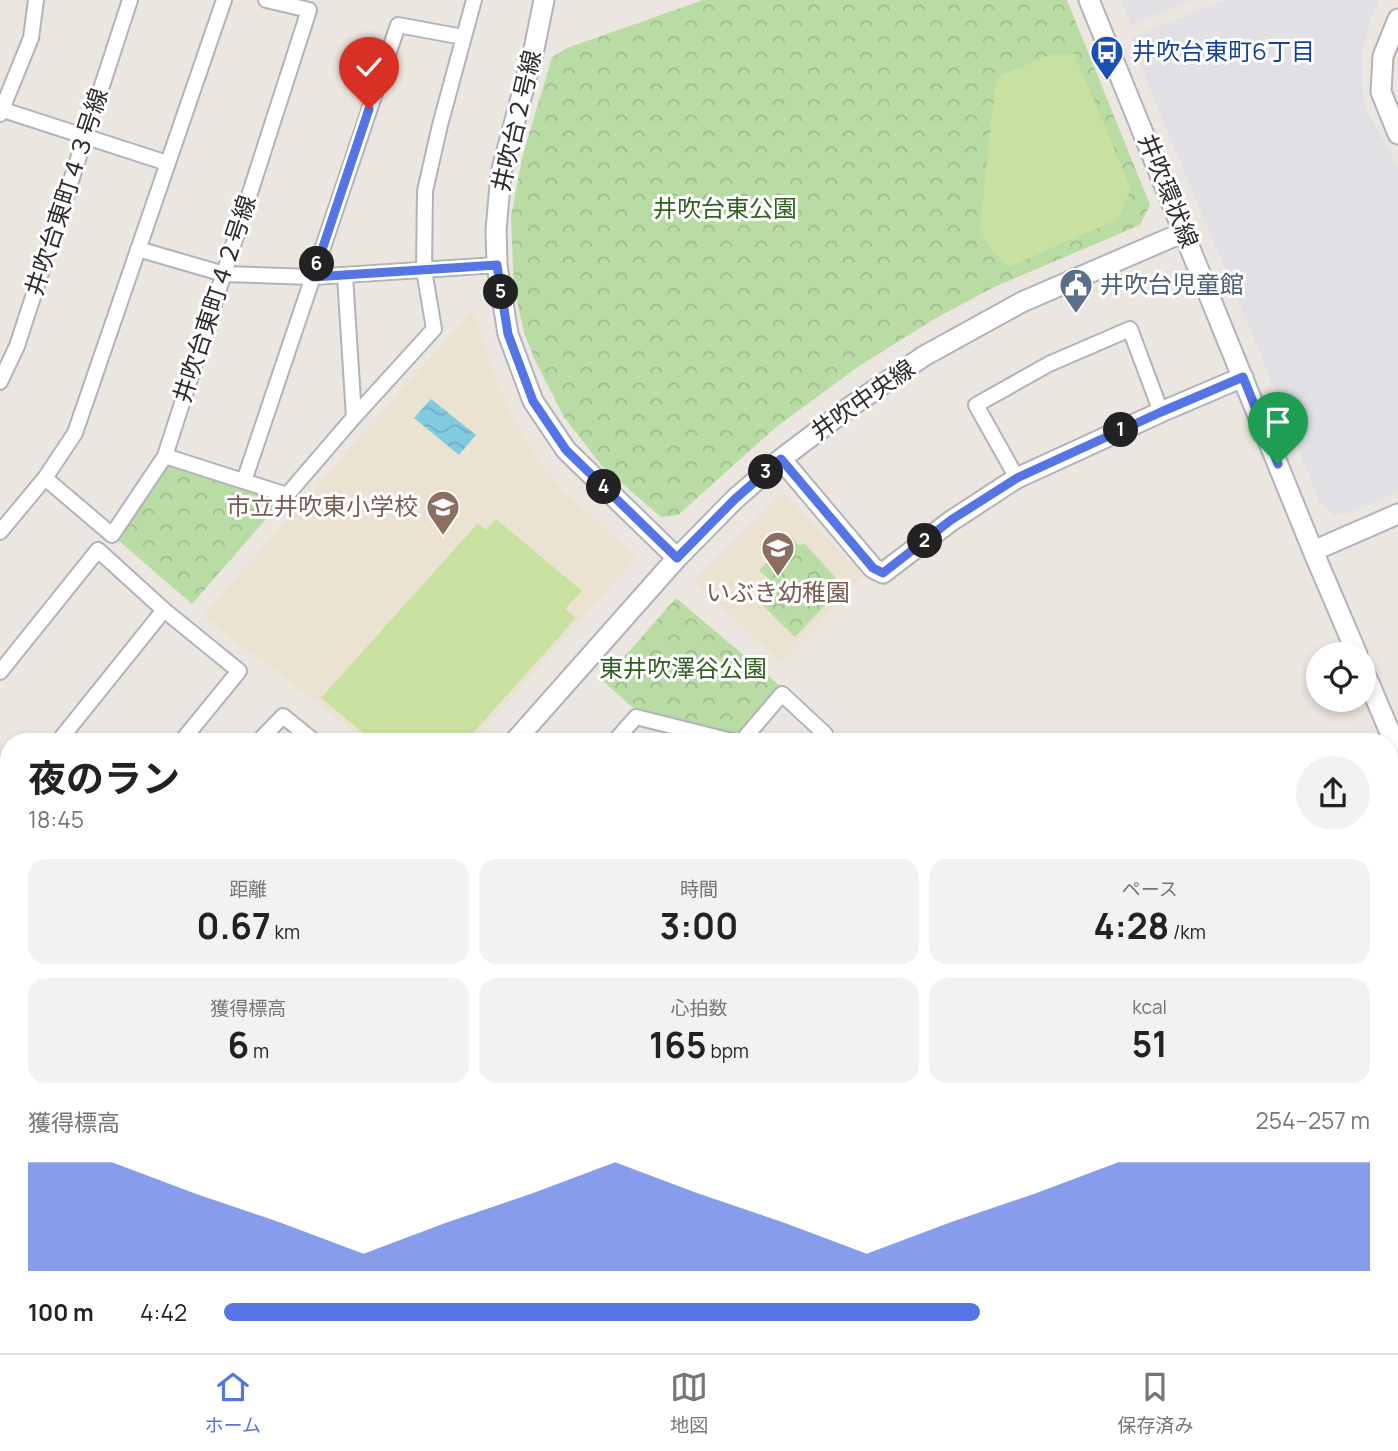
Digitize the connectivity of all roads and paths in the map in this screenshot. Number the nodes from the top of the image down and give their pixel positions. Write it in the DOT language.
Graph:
graph roads {
  1 [pos="36,0"];
  2 [pos="130,0"];
  3 [pos="224,0"];
  4 [pos="266,0"];
  5 [pos="474,0"];
  6 [pos="544,0"];
  7 [pos="1089,0"];
  8 [pos="1398,19"];
  9 [pos="463,37"];
  10 [pos="0,111"];
  11 [pos="1398,134"];
  12 [pos="86,136"];
  13 [pos="167,163"];
  14 [pos="1184,232"];
  15 [pos="138,249"];
  16 [pos="497,265"];
  17 [pos="424,270"];
  18 [pos="224,274"];
  19 [pos="345,276"];
  20 [pos="313,277"];
  21 [pos="1243,377"];
  22 [pos="0,382"];
  23 [pos="1161,412"];
  24 [pos="354,416"];
  25 [pos="165,456"];
  26 [pos="781,459"];
  27 [pos="45,478"];
  28 [pos="1017,478"];
  29 [pos="244,481"];
  30 [pos="1398,514"];
  31 [pos="0,532"];
  32 [pos="1313,551"];
  33 [pos="677,558"];
  34 [pos="163,610"];
  35 [pos="1352,642"];
  36 [pos="0,672"];
  37 [pos="1376,699"];
  38 [pos="65,733"];
  39 [pos="188,733"];
  40 [pos="267,733"];
  41 [pos="304,733"];
  42 [pos="522,733"];
  43 [pos="622,733"];
  44 [pos="702,733"];
  45 [pos="747,733"];
  46 [pos="824,733"];
  47 [pos="1390,733"];
  1 -- 10 [label="street"];
  2 -- 12 [label="street, 井吹台東町４３号線"];
  3 -- 13 [label="street"];
  4 -- 18 [label="street, 井吹台東町４２号線"];
  5 -- 9 [label="street"];
  6 -- 16 [label="street, 井吹台２号線"];
  7 -- 14 [label="street, 井吹環状線"];
  8 -- 11 [label="street"];
  9 -- 17 [label="street"];
  9 -- 20 [label="street"];
  10 -- 12 [label="street"];
  12 -- 13 [label="street"];
  12 -- 22 [label="street, 井吹台東町４３号線"];
  13 -- 15 [label="street"];
  14 -- 21 [label="street, 井吹環状線"];
  14 -- 26 [label="street, 井吹中央線"];
  15 -- 18 [label="street"];
  15 -- 27 [label="street"];
  16 -- 17 [label="street"];
  16 -- 33 [label="street, 井吹台２号線"];
  17 -- 19 [label="street"];
  17 -- 24 [label="street"];
  18 -- 20 [label="street"];
  18 -- 25 [label="street, 井吹台東町４２号線"];
  19 -- 20 [label="street"];
  19 -- 24 [label="street"];
  20 -- 29 [label="street"];
  21 -- 23 [label="street"];
  21 -- 32 [label="street, 井吹環状線"];
  23 -- 28 [label="street"];
  23 -- 28 [label="street"];
  24 -- 29 [label="street"];
  25 -- 27 [label="street, 井吹台東町４２号線"];
  25 -- 29 [label="street"];
  26 -- 28 [label="street"];
  26 -- 33 [label="street, 井吹中央線"];
  27 -- 31 [label="street"];
  30 -- 32 [label="street"];
  32 -- 35 [label="street, 井吹環状線"];
  33 -- 42 [label="street, 井吹中央線"];
  34 -- 36 [label="street"];
  34 -- 38 [label="street"];
  34 -- 39 [label="street"];
  37 -- 47 [label="street"];
  40 -- 41 [label="street"];
  43 -- 44 [label="street"];
  45 -- 46 [label="street"];
}
